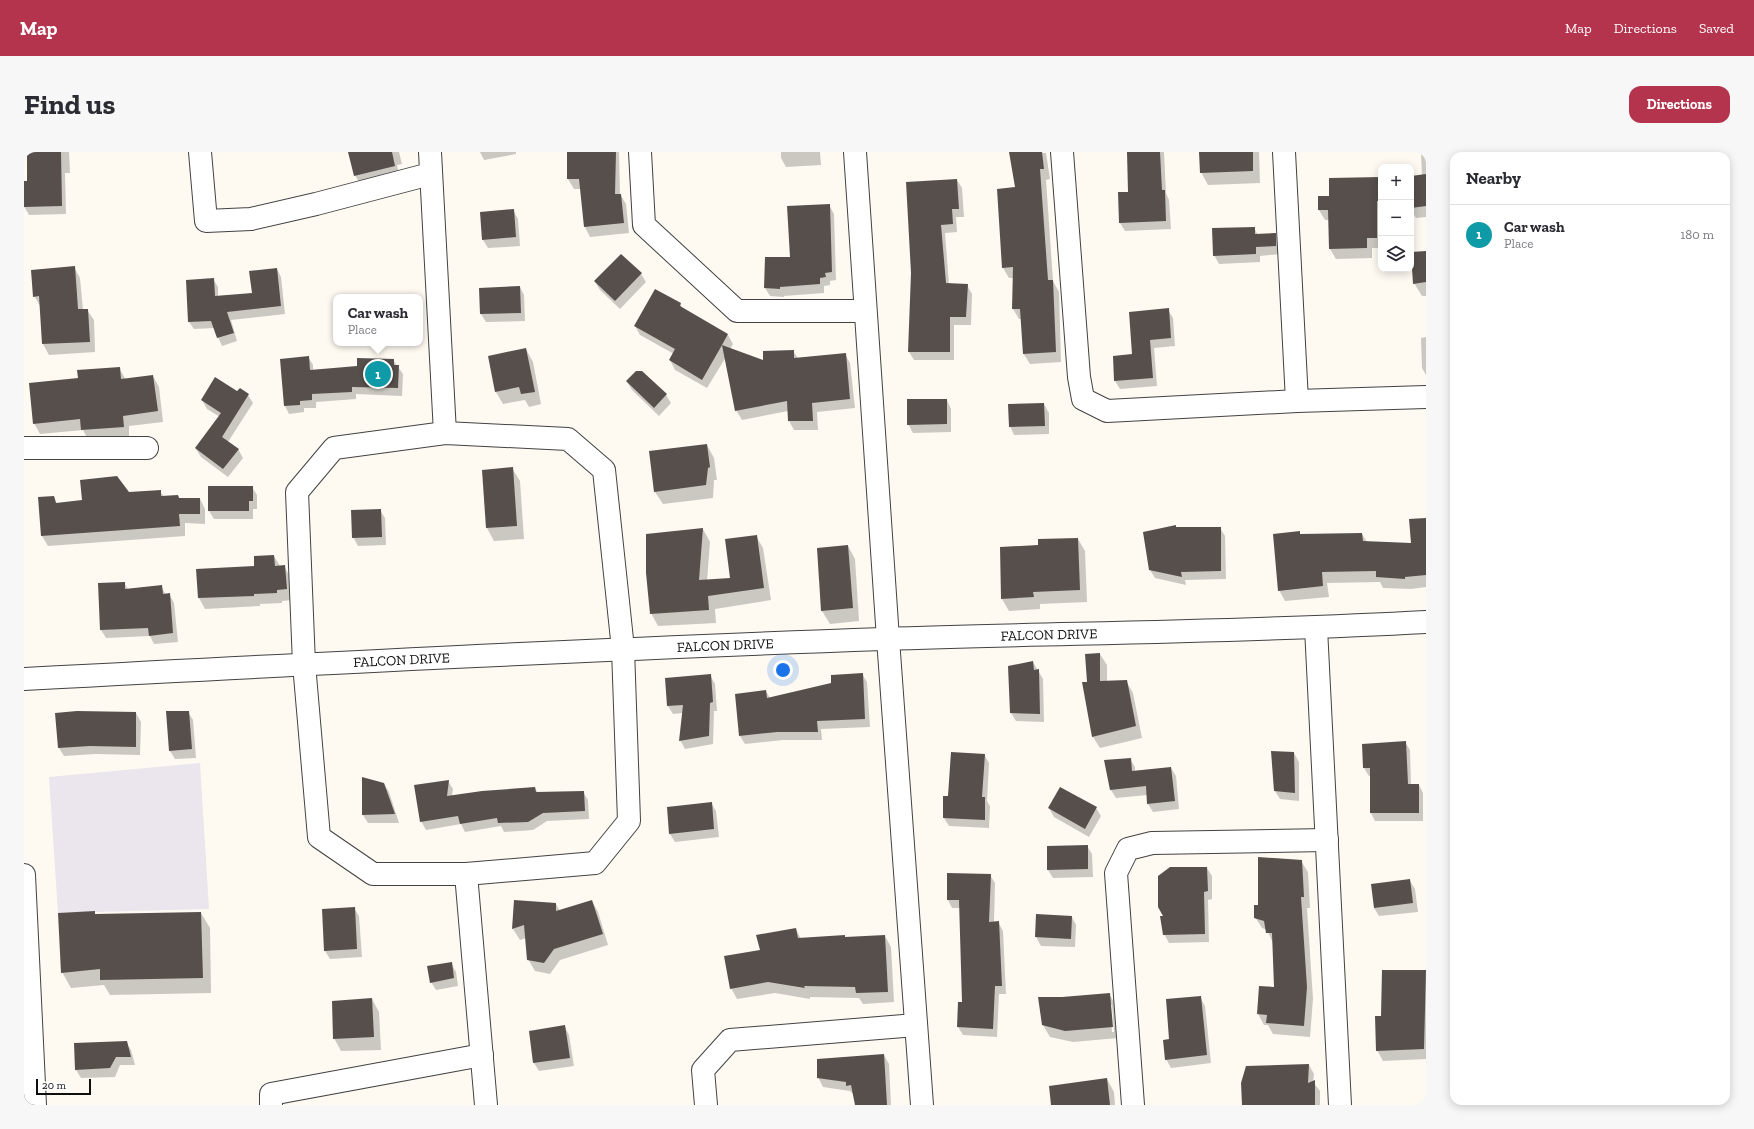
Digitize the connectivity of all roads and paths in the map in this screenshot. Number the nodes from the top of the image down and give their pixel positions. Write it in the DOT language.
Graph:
graph roads {
  1 [pos="200,152"];
  2 [pos="430,152"];
  3 [pos="640,152"];
  4 [pos="855,152"];
  5 [pos="1062,152"];
  6 [pos="1284,152"];
  7 [pos="430,174"];
  8 [pos="865,311"];
  9 [pos="1426,398"];
  10 [pos="1297,401"];
  11 [pos="445,433"];
  12 [pos="24,448"];
  13 [pos="147,448"];
  14 [pos="1426,622"];
  15 [pos="1316,628"];
  16 [pos="888,639"];
  17 [pos="623,649"];
  18 [pos="304,664"];
  19 [pos="24,679"];
  20 [pos="1327,840"];
  21 [pos="466,874"];
  22 [pos="24,875"];
  23 [pos="916,1025"];
  24 [pos="482,1055"];
  25 [pos="35,1105"];
  26 [pos="271,1105"];
  27 [pos="486,1105"];
  28 [pos="706,1105"];
  29 [pos="922,1105"];
  30 [pos="1133,1105"];
  31 [pos="1340,1105"];
  1 -- 7 [label="street"];
  2 -- 7 [label="street"];
  3 -- 8 [label="street"];
  4 -- 8 [label="street"];
  5 -- 10 [label="street"];
  6 -- 10 [label="street"];
  7 -- 11 [label="street"];
  8 -- 16 [label="street"];
  9 -- 10 [label="street"];
  11 -- 17 [label="street"];
  11 -- 18 [label="street"];
  12 -- 13 [label="street"];
  14 -- 15 [label="street, FALCON DRIVE"];
  15 -- 16 [label="street, FALCON DRIVE"];
  15 -- 20 [label="street"];
  16 -- 17 [label="street, FALCON DRIVE"];
  16 -- 23 [label="street"];
  17 -- 18 [label="street, FALCON DRIVE"];
  17 -- 21 [label="street"];
  18 -- 19 [label="street, FALCON DRIVE"];
  18 -- 21 [label="street"];
  20 -- 30 [label="street"];
  20 -- 31 [label="street"];
  21 -- 24 [label="street"];
  22 -- 25 [label="street"];
  23 -- 28 [label="street"];
  23 -- 29 [label="street"];
  24 -- 26 [label="street"];
  24 -- 27 [label="street"];
}
